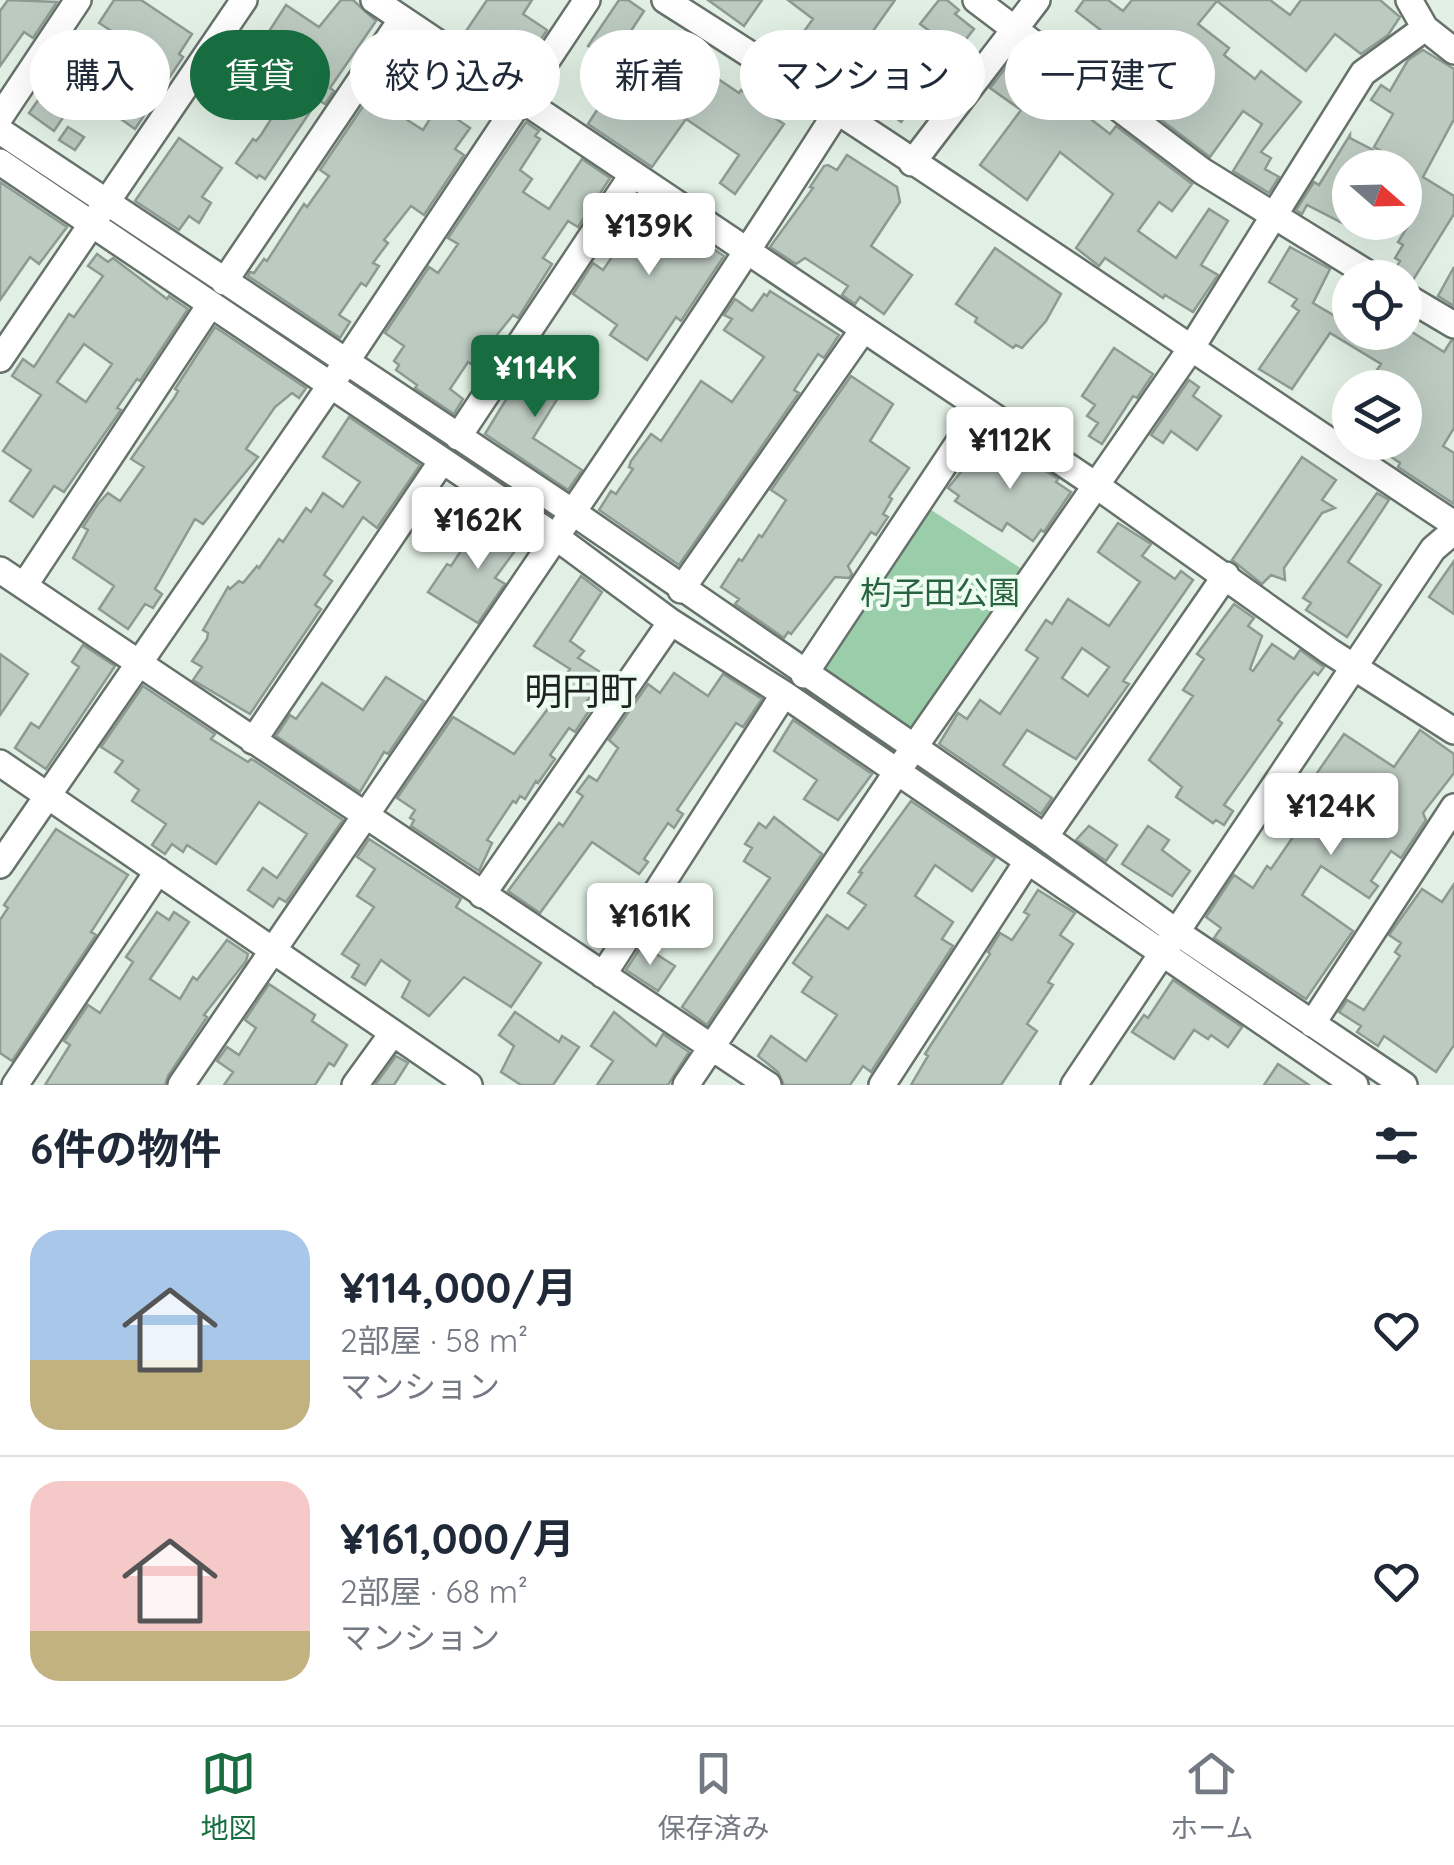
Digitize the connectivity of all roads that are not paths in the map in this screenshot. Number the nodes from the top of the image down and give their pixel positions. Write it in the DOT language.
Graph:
graph roads {
  1 [pos="78,0"];
  2 [pos="244,0"];
  3 [pos="374,0"];
  4 [pos="587,0"];
  5 [pos="665,0"];
  6 [pos="976,0"];
  7 [pos="1037,0"];
  8 [pos="1409,0"];
  9 [pos="402,18"];
  10 [pos="1425,28"];
  11 [pos="419,30"];
  12 [pos="1014,30"];
  13 [pos="560,40"];
  14 [pos="1005,42"];
  15 [pos="740,48"];
  16 [pos="1454,52"];
  17 [pos="0,117"];
  18 [pos="506,120"];
  19 [pos="552,120"];
  20 [pos="832,120"];
  21 [pos="852,120"];
  22 [pos="1134,120"];
  23 [pos="0,131"];
  24 [pos="0,162"];
  25 [pos="912,163"];
  26 [pos="633,174"];
  27 [pos="97,214"];
  28 [pos="1274,216"];
  29 [pos="748,252"];
  30 [pos="1346,260"];
  31 [pos="224,282"];
  32 [pos="210,305"];
  33 [pos="1422,306"];
  34 [pos="1454,326"];
  35 [pos="863,330"];
  36 [pos="1190,350"];
  37 [pos="0,358"];
  38 [pos="344,362"];
  39 [pos="330,386"];
  40 [pos="981,409"];
  41 [pos="458,437"];
  42 [pos="442,461"];
  43 [pos="1097,486"];
  44 [pos="574,514"];
  45 [pos="1454,527"];
  46 [pos="556,537"];
  47 [pos="0,570"];
  48 [pos="1226,576"];
  49 [pos="24,586"];
  50 [pos="682,590"];
  51 [pos="671,622"];
  52 [pos="137,662"];
  53 [pos="1354,667"];
  54 [pos="804,674"];
  55 [pos="784,694"];
  56 [pos="1454,732"];
  57 [pos="253,741"];
  58 [pos="914,748"];
  59 [pos="0,763"];
  60 [pos="897,772"];
  61 [pos="46,794"];
  62 [pos="1454,807"];
  63 [pos="363,816"];
  64 [pos="1045,837"];
  65 [pos="1027,862"];
  66 [pos="0,865"];
  67 [pos="158,871"];
  68 [pos="482,895"];
  69 [pos="1175,931"];
  70 [pos="272,952"];
  71 [pos="1161,954"];
  72 [pos="603,975"];
  73 [pos="1312,1024"];
  74 [pos="392,1034"];
  75 [pos="712,1048"];
  76 [pos="14,1085"];
  77 [pos="182,1085"];
  78 [pos="355,1085"];
  79 [pos="470,1085"];
  80 [pos="686,1085"];
  81 [pos="768,1085"];
  82 [pos="882,1085"];
  83 [pos="1074,1085"];
  84 [pos="1355,1085"];
  85 [pos="1404,1085"];
  1 -- 17 [label="street"];
  2 -- 27 [label="street"];
  3 -- 9 [label="street"];
  4 -- 13 [label="street"];
  5 -- 15 [label="street"];
  6 -- 12 [label="street"];
  7 -- 12 [label="street"];
  8 -- 10 [label="street"];
  9 -- 11 [label="street"];
  9 -- 31 [label="street"];
  10 -- 16 [label="street"];
  10 -- 28 [label="street"];
  14 -- 25 [label="street"];
  18 -- 38 [label="street"];
  19 -- 26 [label="street"];
  20 -- 29 [label="street"];
  21 -- 25 [label="street"];
  22 -- 28 [label="street"];
  23 -- 27 [label="street"];
  24 -- 27 [label="street"];
  25 -- 36 [label="street"];
  26 -- 29 [label="street"];
  26 -- 41 [label="street"];
  27 -- 31 [label="street"];
  27 -- 32 [label="street"];
  27 -- 37 [label="street"];
  28 -- 30 [label="street"];
  28 -- 36 [label="street"];
  29 -- 35 [label="street"];
  29 -- 44 [label="street"];
  31 -- 38 [label="street"];
  32 -- 39 [label="street"];
  32 -- 49 [label="street"];
  33 -- 34 [label="street"];
  35 -- 40 [label="street"];
  35 -- 50 [label="street"];
  36 -- 43 [label="street"];
  36 -- 45 [label="street"];
  38 -- 39 [label="street"];
  38 -- 41 [label="street"];
  39 -- 42 [label="street"];
  39 -- 52 [label="street"];
  40 -- 43 [label="street"];
  40 -- 54 [label="street"];
  41 -- 44 [label="street"];
  42 -- 46 [label="street"];
  42 -- 57 [label="street"];
  43 -- 48 [label="street"];
  43 -- 58 [label="street"];
  44 -- 46 [label="street"];
  44 -- 50 [label="street"];
  45 -- 53 [label="street"];
  46 -- 51 [label="street"];
  46 -- 63 [label="street"];
  47 -- 49 [label="street"];
  48 -- 53 [label="street"];
  48 -- 64 [label="street"];
  49 -- 52 [label="street"];
  50 -- 54 [label="street"];
  51 -- 55 [label="street"];
  51 -- 68 [label="street"];
  52 -- 57 [label="street"];
  52 -- 61 [label="street"];
  53 -- 56 [label="street"];
  53 -- 69 [label="street"];
  54 -- 58 [label="street"];
  55 -- 60 [label="street"];
  55 -- 72 [label="street"];
  57 -- 63 [label="street"];
  58 -- 60 [label="street"];
  58 -- 64 [label="street"];
  59 -- 61 [label="street"];
  60 -- 65 [label="street"];
  60 -- 75 [label="street"];
  61 -- 66 [label="street"];
  61 -- 67 [label="street"];
  62 -- 73 [label="street"];
  63 -- 68 [label="street"];
  63 -- 70 [label="street"];
  64 -- 69 [label="street"];
  65 -- 71 [label="street"];
  65 -- 82 [label="street"];
  67 -- 70 [label="street"];
  67 -- 76 [label="street"];
  68 -- 72 [label="street"];
  69 -- 71 [label="street"];
  69 -- 73 [label="street"];
  70 -- 74 [label="street"];
  70 -- 77 [label="street"];
  71 -- 83 [label="street"];
  71 -- 84 [label="street"];
  72 -- 75 [label="street"];
  73 -- 85 [label="street"];
  74 -- 78 [label="street"];
  74 -- 79 [label="street"];
  75 -- 80 [label="street"];
  75 -- 81 [label="street"];
}
